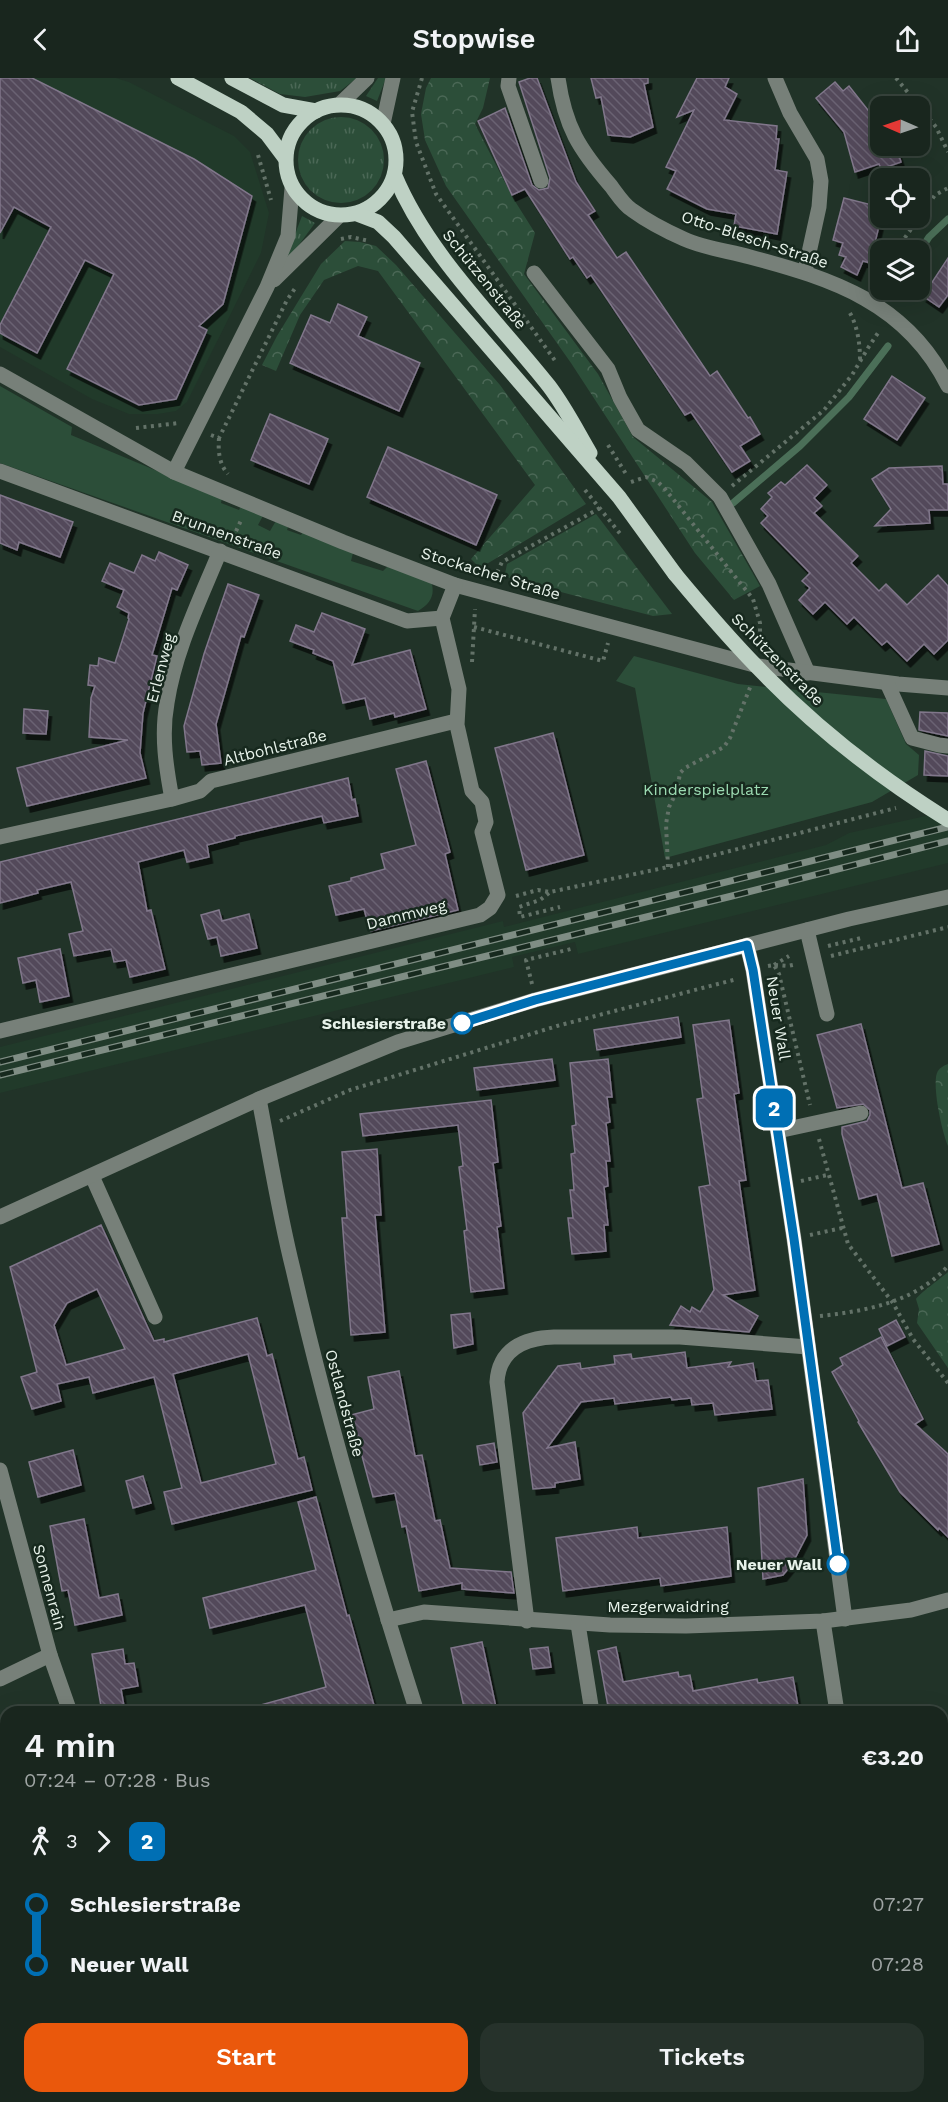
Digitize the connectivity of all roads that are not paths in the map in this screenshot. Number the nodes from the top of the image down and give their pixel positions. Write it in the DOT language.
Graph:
graph roads {
  1 [pos="178,78"];
  2 [pos="232,78"];
  3 [pos="367,78"];
  4 [pos="393,78"];
  5 [pos="509,78"];
  6 [pos="558,78"];
  7 [pos="775,78"];
  8 [pos="340,104"];
  9 [pos="316,111"];
  10 [pos="383,124"];
  11 [pos="285,158"];
  12 [pos="395,176"];
  13 [pos="541,181"];
  14 [pos="292,188"];
  15 [pos="357,214"];
  16 [pos="339,216"];
  17 [pos="805,271"];
  18 [pos="534,273"];
  19 [pos="267,287"];
  20 [pos="944,366"];
  21 [pos="0,374"];
  22 [pos="948,387"];
  23 [pos="0,471"];
  24 [pos="174,472"];
  25 [pos="614,491"];
  26 [pos="224,552"];
  27 [pos="455,585"];
  28 [pos="442,618"];
  29 [pos="808,673"];
  30 [pos="887,683"];
  31 [pos="948,688"];
  32 [pos="456,721"];
  33 [pos="948,746"];
  34 [pos="172,799"];
  35 [pos="948,820"];
  36 [pos="0,837"];
  37 [pos="948,897"];
  38 [pos="807,930"];
  39 [pos="747,945"];
  40 [pos="828,1014"];
  41 [pos="0,1031"];
  42 [pos="259,1099"];
  43 [pos="861,1113"];
  44 [pos="778,1131"];
  45 [pos="92,1176"];
  46 [pos="0,1217"];
  47 [pos="155,1317"];
  48 [pos="808,1347"];
  49 [pos="0,1470"];
  50 [pos="948,1600"];
  51 [pos="845,1618"];
  52 [pos="388,1620"];
  53 [pos="527,1621"];
  54 [pos="823,1621"];
  55 [pos="578,1623"];
  56 [pos="50,1655"];
  57 [pos="0,1679"];
  58 [pos="68,1706"];
  59 [pos="415,1706"];
  60 [pos="591,1706"];
  61 [pos="836,1706"];
  1 -- 11 [label="main road"];
  2 -- 9 [label="main road"];
  3 -- 8 [label="street"];
  4 -- 10 [label="street"];
  5 -- 13 [label="street"];
  6 -- 17 [label="street, Otto-Blesch-Straße"];
  7 -- 17 [label="street"];
  8 -- 9 [label="main road"];
  8 -- 10 [label="main road"];
  9 -- 11 [label="main road"];
  10 -- 12 [label="main road"];
  11 -- 14 [label="main road"];
  12 -- 15 [label="main road"];
  12 -- 25 [label="main road, Schützenstraße"];
  14 -- 16 [label="main road"];
  14 -- 19 [label="street"];
  15 -- 16 [label="main road"];
  15 -- 25 [label="main road, Schützenstraße"];
  16 -- 19 [label="street"];
  17 -- 20 [label="street, Otto-Blesch-Straße"];
  18 -- 29 [label="street"];
  19 -- 24 [label="street"];
  20 -- 22 [label="street, Otto-Blesch-Straße"];
  21 -- 24 [label="street, Stockacher Straße"];
  23 -- 26 [label="street, Brunnenstraße"];
  24 -- 27 [label="street, Stockacher Straße"];
  25 -- 35 [label="main road, Schützenstraße, bridge"];
  26 -- 28 [label="street, Brunnenstraße"];
  26 -- 34 [label="street, Erlenweg"];
  27 -- 28 [label="street"];
  27 -- 29 [label="street, Stockacher Straße"];
  28 -- 32 [label="street"];
  29 -- 30 [label="street"];
  30 -- 31 [label="street"];
  30 -- 33 [label="street"];
  32 -- 34 [label="street, Altbohlstraße"];
  32 -- 41 [label="street, Dammweg"];
  34 -- 36 [label="street, Altbohlstraße"];
  37 -- 38 [label="street"];
  38 -- 39 [label="street"];
  38 -- 40 [label="street"];
  39 -- 42 [label="street"];
  39 -- 44 [label="street, Neuer Wall"];
  42 -- 45 [label="street"];
  42 -- 52 [label="street, Ostlandstraße"];
  43 -- 44 [label="street"];
  44 -- 48 [label="street, Neuer Wall"];
  45 -- 46 [label="street"];
  45 -- 47 [label="street"];
  48 -- 51 [label="street, Neuer Wall"];
  48 -- 53 [label="street"];
  49 -- 56 [label="street, Sonnenrain"];
  50 -- 51 [label="street, Mezgerwaidring"];
  51 -- 54 [label="street, Mezgerwaidring"];
  52 -- 53 [label="street, Mezgerwaidring"];
  52 -- 59 [label="street, Ostlandstraße"];
  53 -- 55 [label="street, Mezgerwaidring"];
  54 -- 55 [label="street, Mezgerwaidring"];
  54 -- 61 [label="street"];
  55 -- 60 [label="street"];
  56 -- 57 [label="street"];
  56 -- 58 [label="street, Sonnenrain"];
}
